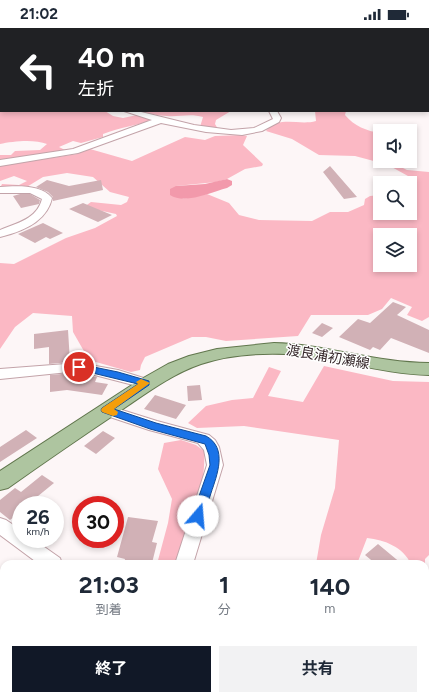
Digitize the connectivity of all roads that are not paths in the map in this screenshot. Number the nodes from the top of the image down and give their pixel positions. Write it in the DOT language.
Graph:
graph roads {
  1 [pos="132,112"];
  2 [pos="274,112"];
  3 [pos="160,120"];
  4 [pos="0,163"];
  5 [pos="0,190"];
  6 [pos="0,234"];
  7 [pos="429,369"];
  8 [pos="0,374"];
  9 [pos="145,383"];
  10 [pos="106,410"];
  11 [pos="0,482"];
  12 [pos="0,525"];
  13 [pos="48,560"];
  14 [pos="185,560"];
  1 -- 3 [label="street"];
  2 -- 3 [label="street"];
  3 -- 4 [label="street"];
  5 -- 6 [label="street"];
  7 -- 9 [label="main road, 渡良浦初瀬線"];
  8 -- 9 [label="street"];
  9 -- 10 [label="main road, 渡良浦初瀬線"];
  10 -- 11 [label="main road, 渡良浦初瀬線"];
  10 -- 14 [label="street"];
  12 -- 13 [label="street"];
}
